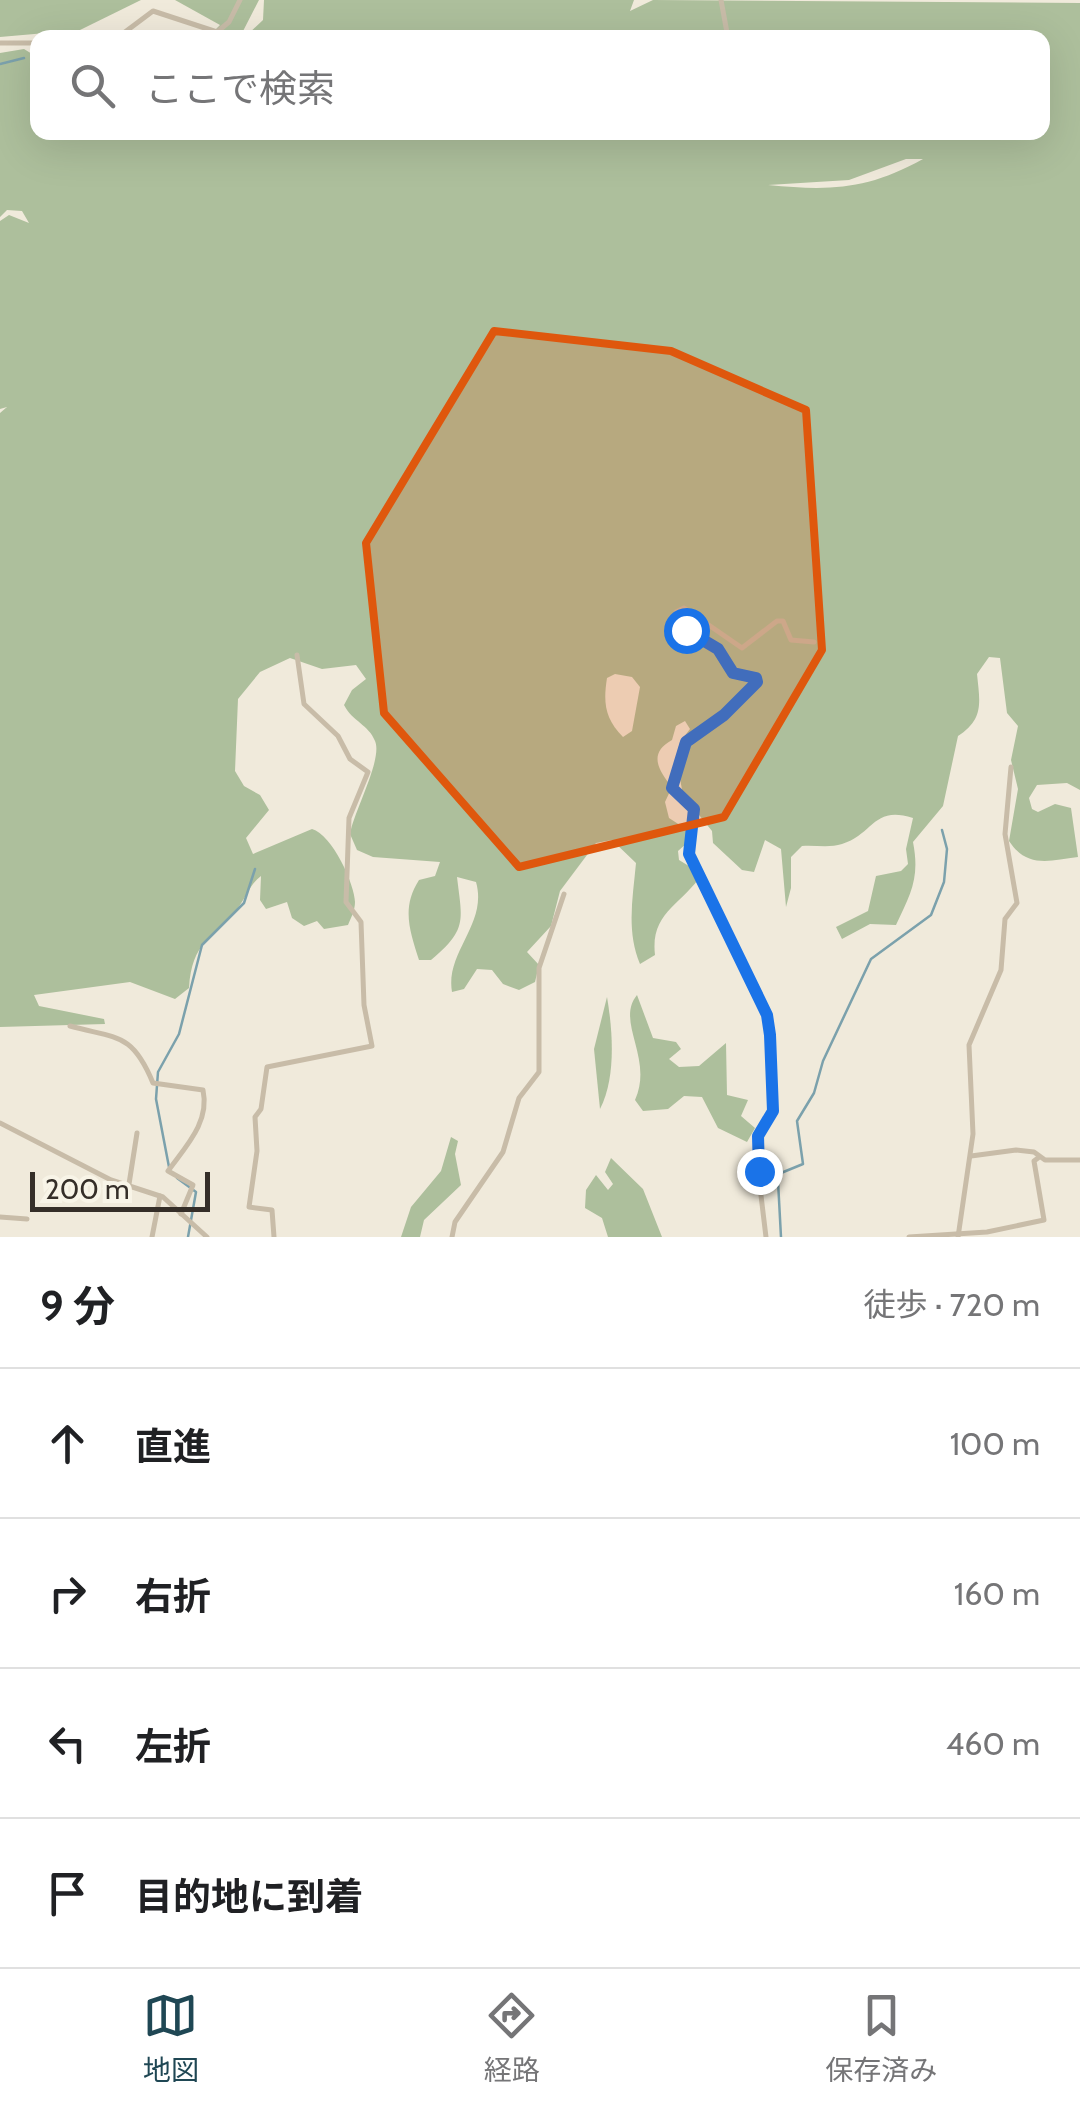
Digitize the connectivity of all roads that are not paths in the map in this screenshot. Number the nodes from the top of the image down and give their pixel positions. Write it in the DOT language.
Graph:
graph roads {
  1 [pos="240,0"];
  2 [pos="721,0"];
  3 [pos="128,30"];
  4 [pos="211,30"];
  5 [pos="219,30"];
  6 [pos="727,30"];
  7 [pos="0,43"];
  8 [pos="30,43"];
  9 [pos="814,642"];
  10 [pos="297,656"];
  11 [pos="1011,767"];
  12 [pos="564,894"];
  13 [pos="70,1026"];
  14 [pos="0,1123"];
  15 [pos="137,1133"];
  16 [pos="971,1156"];
  17 [pos="1038,1158"];
  18 [pos="1080,1160"];
  19 [pos="129,1186"];
  20 [pos="160,1196"];
  21 [pos="181,1214"];
  22 [pos="0,1217"];
  23 [pos="28,1219"];
  24 [pos="958,1236"];
  25 [pos="152,1237"];
  26 [pos="208,1237"];
  27 [pos="274,1237"];
  28 [pos="452,1237"];
  29 [pos="766,1237"];
  30 [pos="908,1237"];
  1 -- 5 [label="street"];
  2 -- 6 [label="street"];
  3 -- 4 [label="street"];
  7 -- 8 [label="street"];
  9 -- 29 [label="street"];
  10 -- 27 [label="street"];
  11 -- 16 [label="street"];
  12 -- 28 [label="street"];
  13 -- 21 [label="street"];
  14 -- 19 [label="street"];
  15 -- 19 [label="street"];
  16 -- 17 [label="street"];
  16 -- 24 [label="street"];
  17 -- 18 [label="street"];
  17 -- 24 [label="street"];
  19 -- 20 [label="street"];
  20 -- 21 [label="street"];
  20 -- 25 [label="street"];
  21 -- 26 [label="street"];
  22 -- 23 [label="street"];
  24 -- 30 [label="street"];
}
